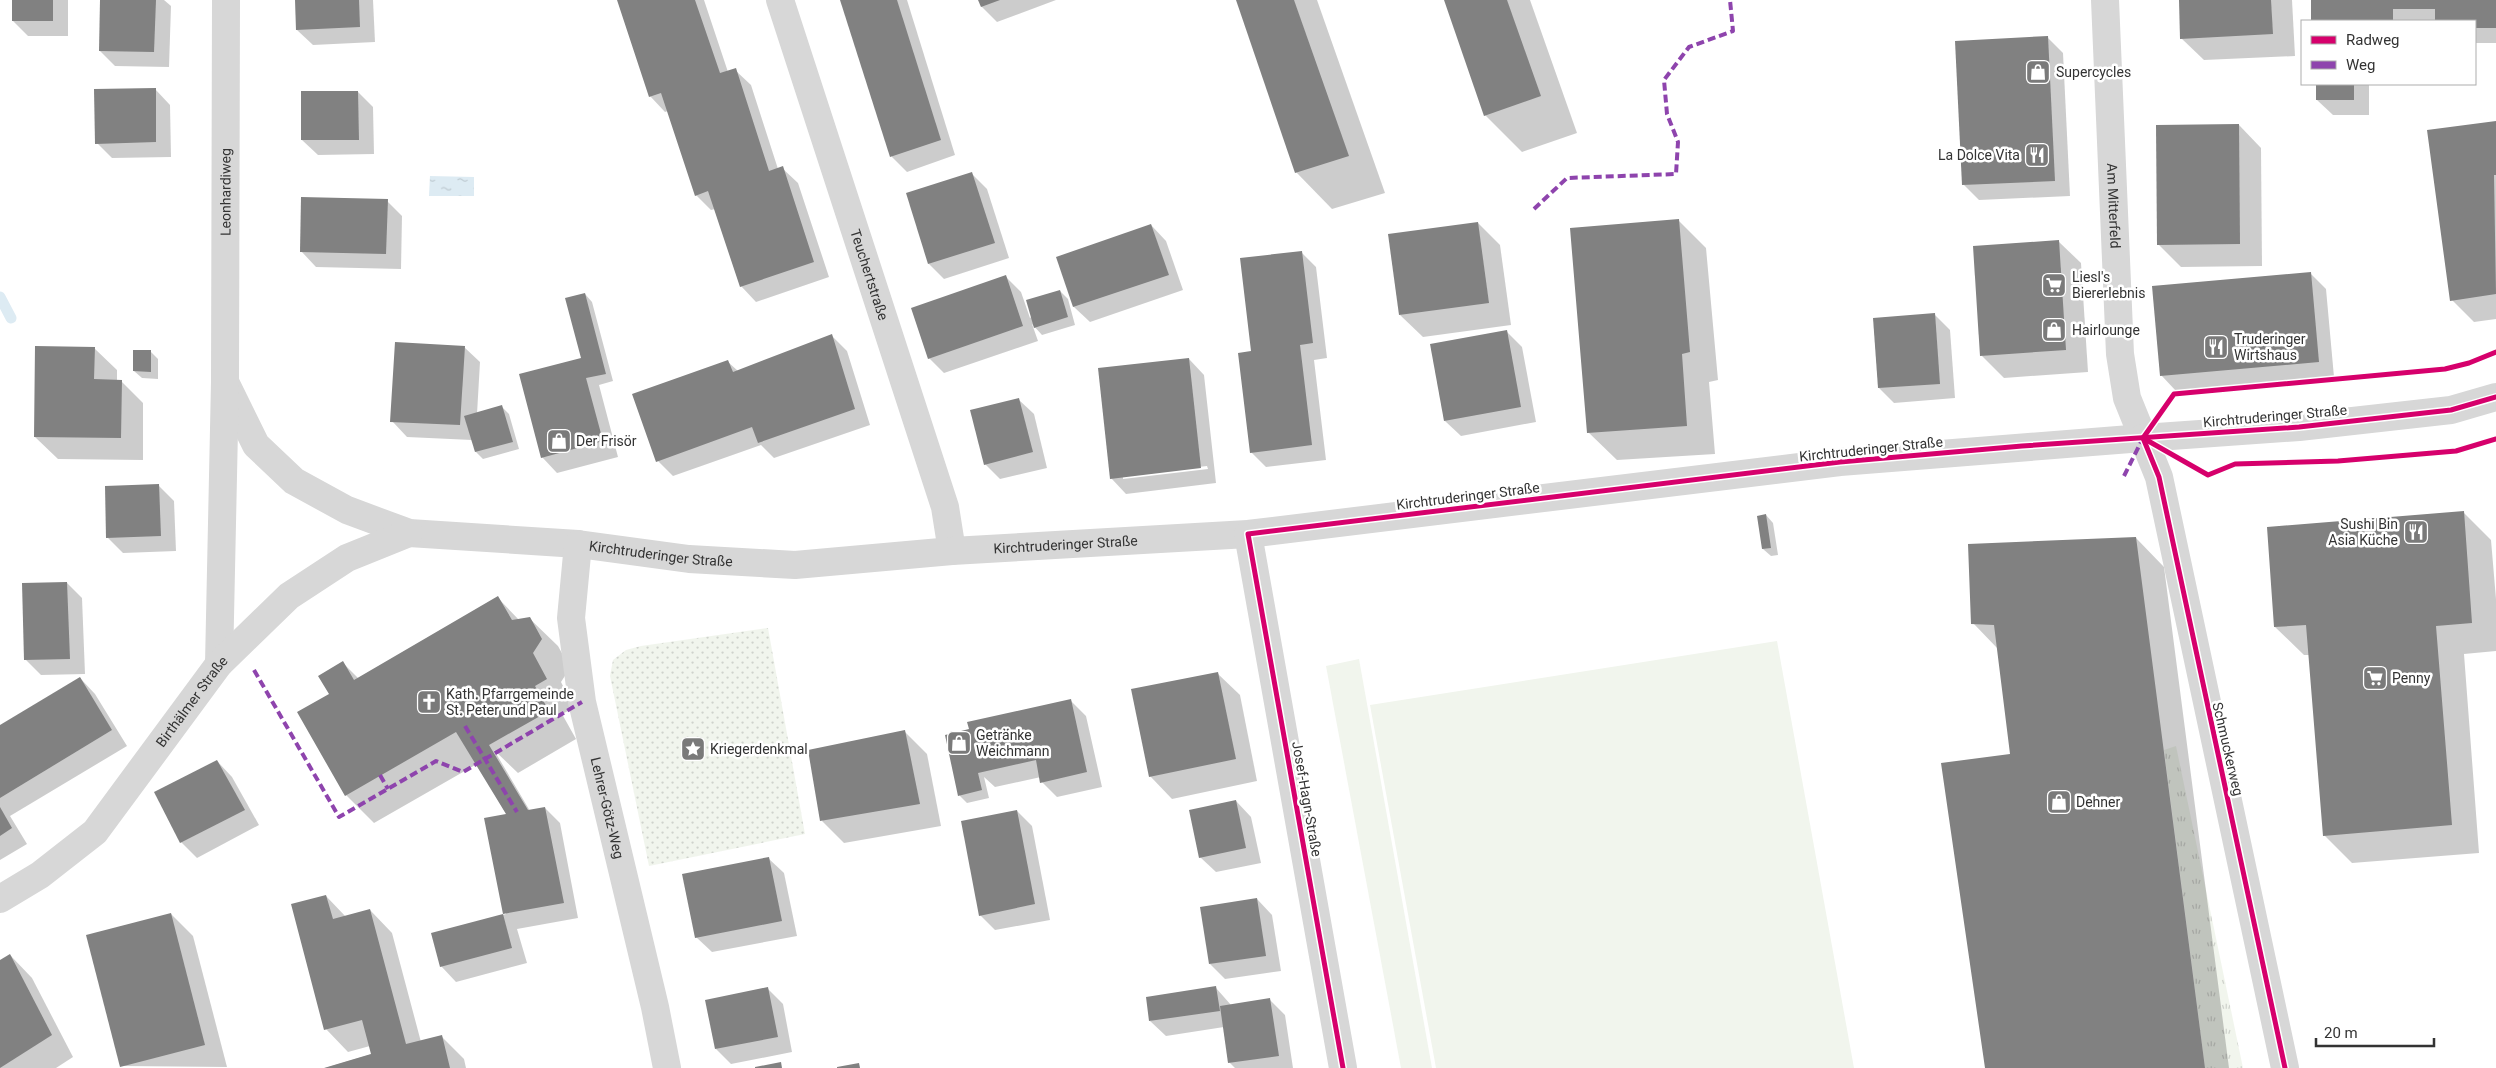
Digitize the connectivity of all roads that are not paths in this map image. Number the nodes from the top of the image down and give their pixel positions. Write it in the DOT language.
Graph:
graph roads {
  1 [pos="226,0"];
  2 [pos="780,0"];
  3 [pos="2105,0"];
  4 [pos="225,382"];
  5 [pos="2496,397"];
  6 [pos="2143,438"];
  7 [pos="409,533"];
  8 [pos="1248,534"];
  9 [pos="578,544"];
  10 [pos="952,550"];
  11 [pos="219,664"];
  12 [pos="0,899"];
  13 [pos="667,1068"];
  14 [pos="1343,1068"];
  15 [pos="2285,1068"];
  1 -- 4 [label="street, Leonhardiweg"];
  2 -- 10 [label="street, Teuchertstraße"];
  3 -- 6 [label="street, Am Mitterfeld"];
  4 -- 7 [label="street, Leonhardiweg"];
  4 -- 11 [label="street, Leonhardiweg"];
  5 -- 6 [label="street, Kirchtruderinger Straße"];
  6 -- 8 [label="street, Kirchtruderinger Straße"];
  6 -- 15 [label="street, Schmuckerweg"];
  7 -- 9 [label="street, Kirchtruderinger Straße"];
  7 -- 11 [label="street, Birthälmer Straße"];
  8 -- 10 [label="street, Kirchtruderinger Straße"];
  8 -- 14 [label="street, Josef-Hagn-Straße"];
  9 -- 10 [label="street, Kirchtruderinger Straße"];
  9 -- 13 [label="street, Lehrer-Götz-Weg"];
  11 -- 12 [label="street, Birthälmer Straße"];
}
